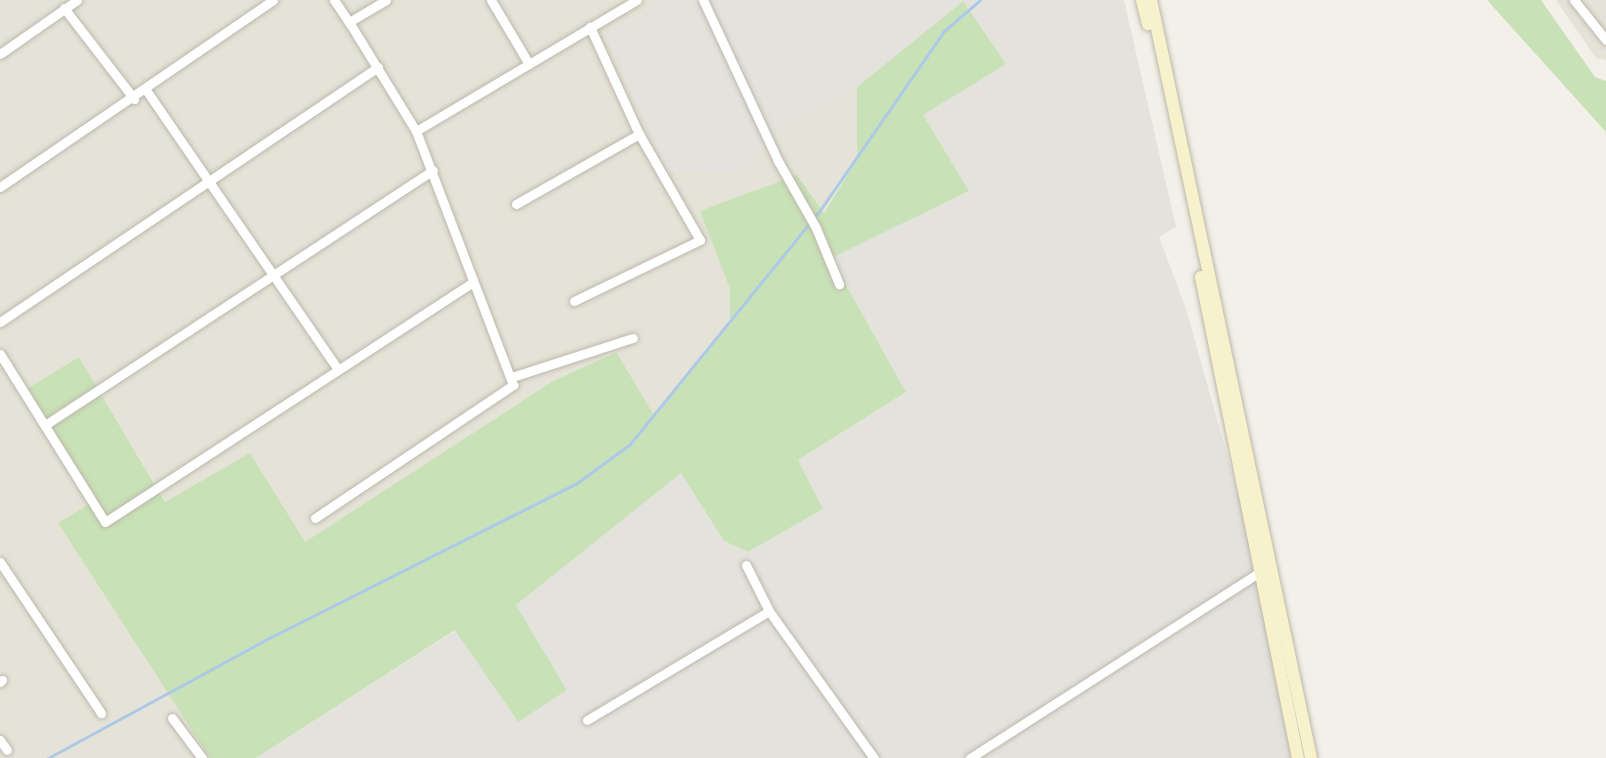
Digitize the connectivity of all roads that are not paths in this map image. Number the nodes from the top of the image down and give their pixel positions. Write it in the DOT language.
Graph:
graph roads {
  1 [pos="77,0"];
  2 [pos="273,0"];
  3 [pos="334,0"];
  4 [pos="386,0"];
  5 [pos="491,0"];
  6 [pos="637,0"];
  7 [pos="703,0"];
  8 [pos="1142,0"];
  9 [pos="1151,0"];
  10 [pos="1574,0"];
  11 [pos="64,8"];
  12 [pos="349,22"];
  13 [pos="590,27"];
  14 [pos="1606,40"];
  15 [pos="0,54"];
  16 [pos="529,64"];
  17 [pos="378,67"];
  18 [pos="146,90"];
  19 [pos="134,99"];
  20 [pos="416,131"];
  21 [pos="639,134"];
  22 [pos="433,170"];
  23 [pos="212,182"];
  24 [pos="0,187"];
  25 [pos="516,204"];
  26 [pos="275,273"];
  27 [pos="473,282"];
  28 [pos="839,284"];
  29 [pos="574,301"];
  30 [pos="0,322"];
  31 [pos="633,338"];
  32 [pos="0,354"];
  33 [pos="337,368"];
  34 [pos="512,377"];
  35 [pos="45,425"];
  36 [pos="315,518"];
  37 [pos="0,562"];
  38 [pos="746,565"];
  39 [pos="1260,572"];
  40 [pos="769,611"];
  41 [pos="101,713"];
  42 [pos="172,718"];
  43 [pos="587,720"];
  44 [pos="0,740"];
  45 [pos="7,750"];
  46 [pos="202,758"];
  47 [pos="874,758"];
  48 [pos="970,758"];
  49 [pos="1298,758"];
  50 [pos="1311,758"];
  1 -- 11 [label="street"];
  2 -- 18 [label="street"];
  3 -- 12 [label="street"];
  4 -- 12 [label="street"];
  5 -- 16 [label="street"];
  6 -- 13 [label="street"];
  7 -- 28 [label="street"];
  8 -- 39 [label="street"];
  9 -- 50 [label="street"];
  10 -- 14 [label="street"];
  11 -- 15 [label="street"];
  11 -- 19 [label="street"];
  12 -- 17 [label="street"];
  13 -- 16 [label="street"];
  13 -- 21 [label="street"];
  16 -- 20 [label="street"];
  17 -- 20 [label="street"];
  17 -- 23 [label="street"];
  18 -- 19 [label="street"];
  18 -- 23 [label="street"];
  19 -- 24 [label="street"];
  20 -- 22 [label="street"];
  21 -- 25 [label="street"];
  21 -- 29 [label="street"];
  22 -- 26 [label="street"];
  22 -- 27 [label="street"];
  23 -- 26 [label="street"];
  23 -- 30 [label="street"];
  26 -- 33 [label="street"];
  26 -- 35 [label="street"];
  27 -- 33 [label="street"];
  27 -- 34 [label="street"];
  31 -- 34 [label="street"];
  32 -- 35 [label="street"];
  33 -- 35 [label="street"];
  34 -- 36 [label="street"];
  37 -- 41 [label="street"];
  38 -- 40 [label="street"];
  39 -- 48 [label="street"];
  39 -- 49 [label="street"];
  40 -- 43 [label="street"];
  40 -- 47 [label="street"];
  42 -- 46 [label="street"];
  44 -- 45 [label="street"];
}
